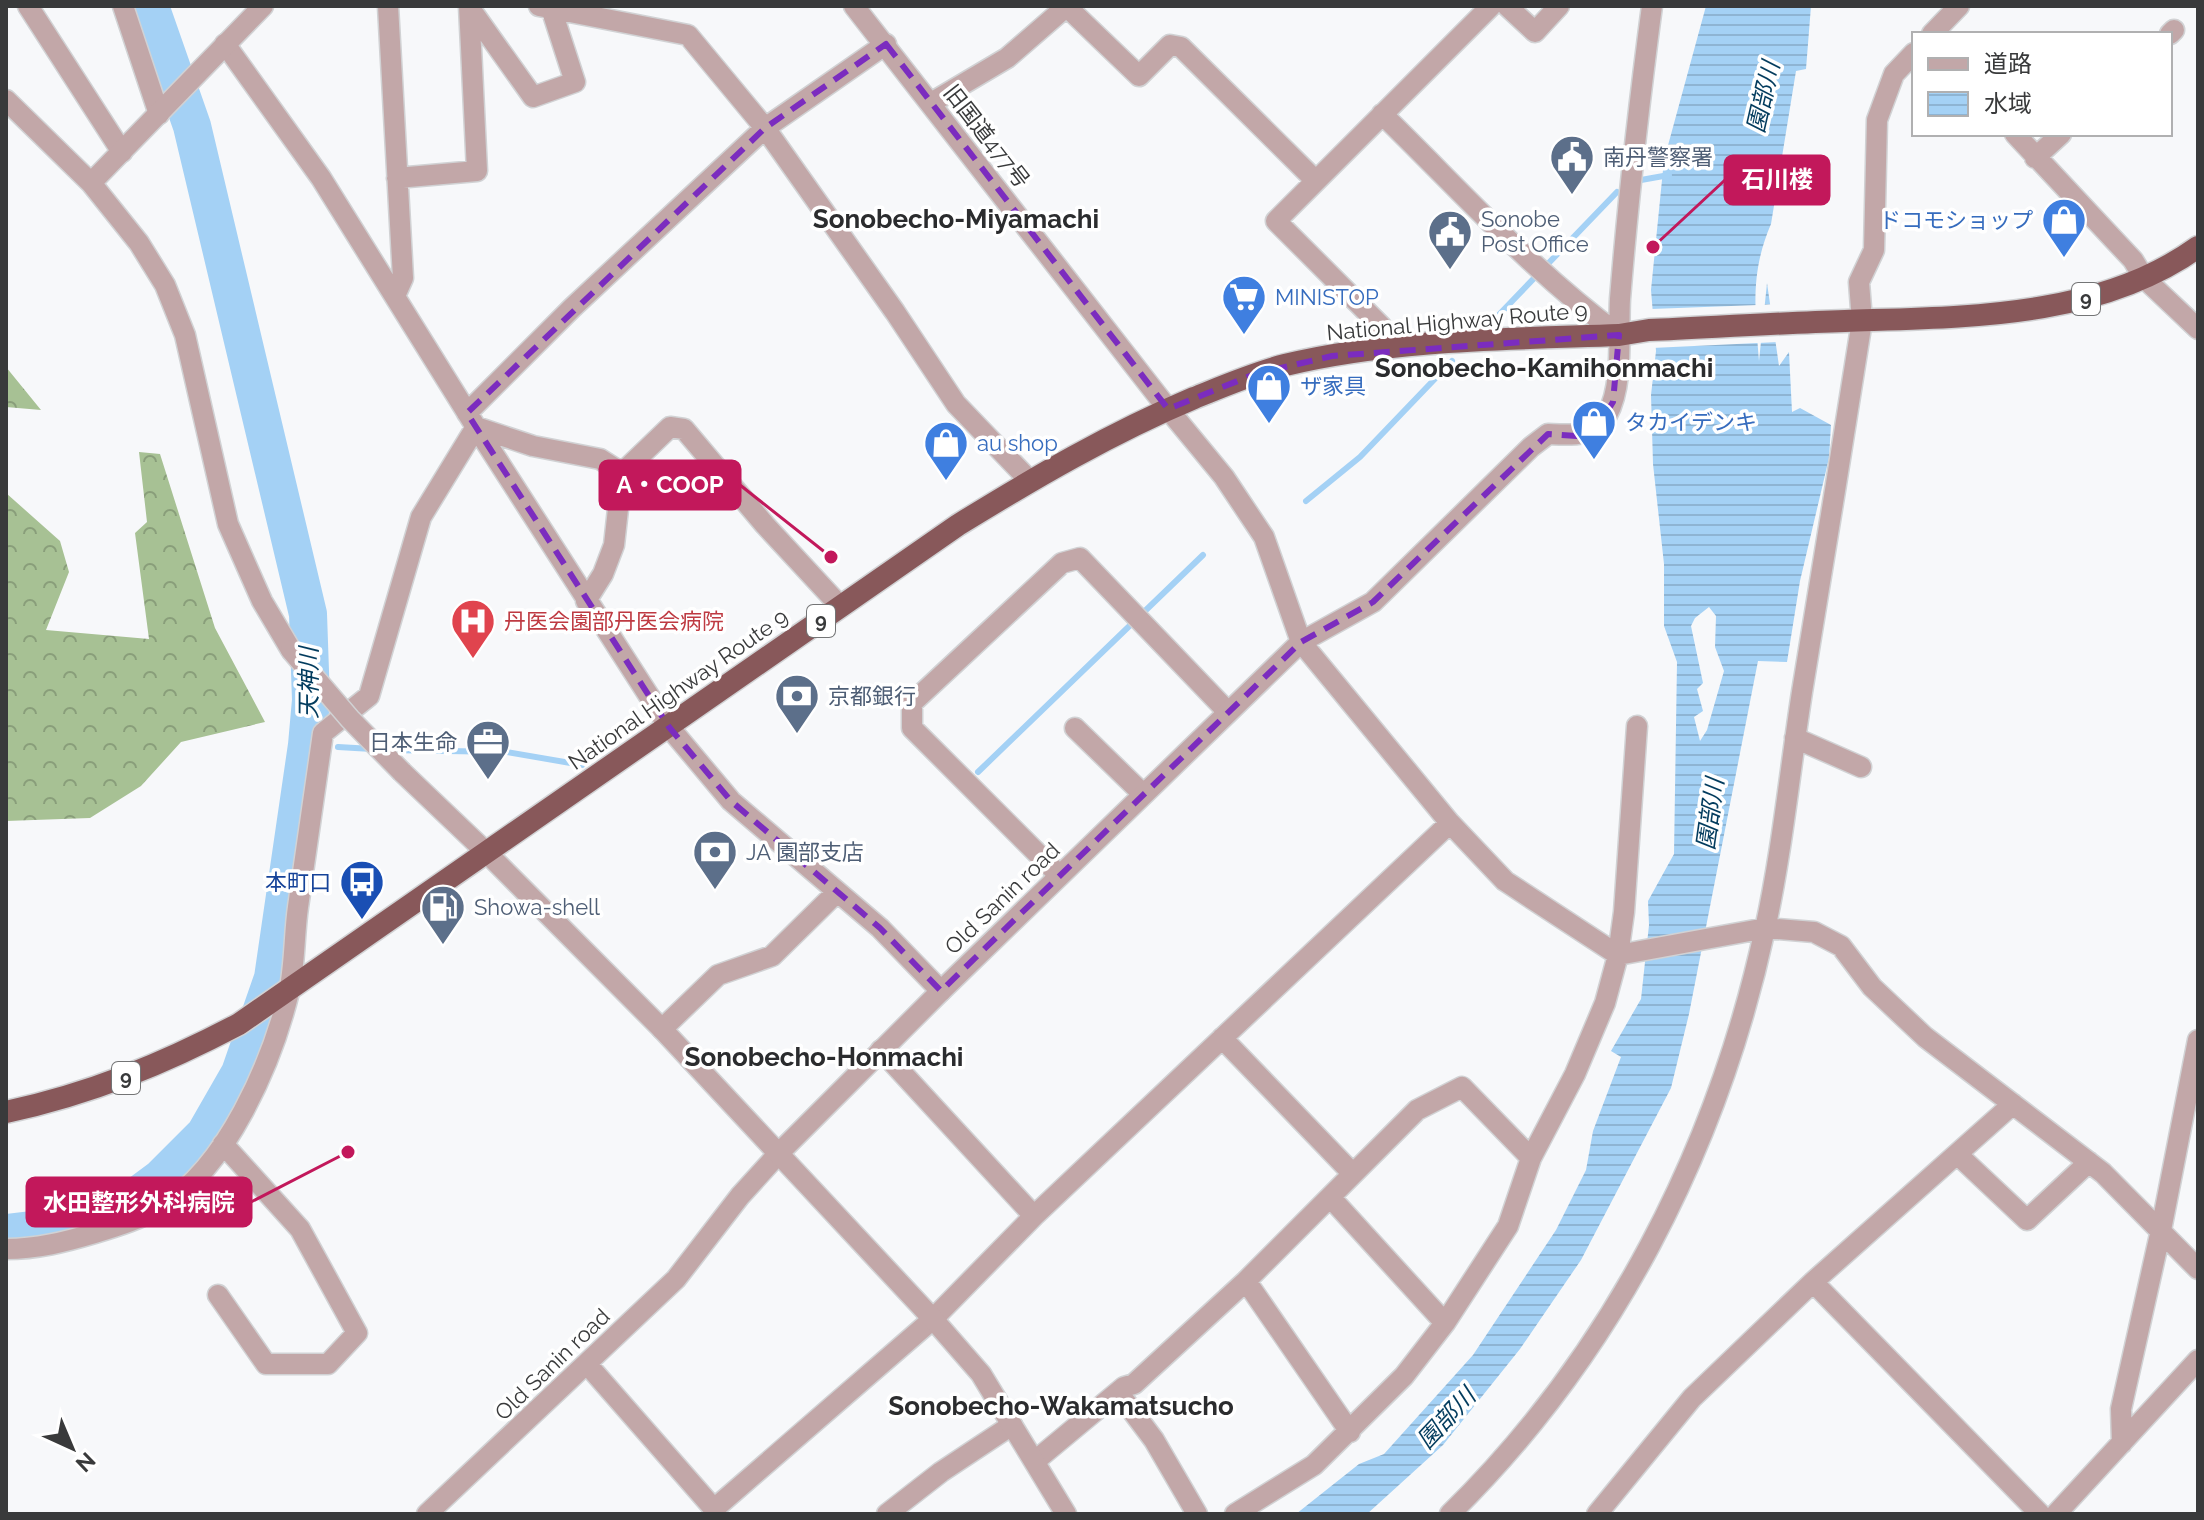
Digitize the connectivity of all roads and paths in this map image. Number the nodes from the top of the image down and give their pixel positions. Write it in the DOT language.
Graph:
graph roads {
  1 [pos="28,6"];
  2 [pos="123,6"];
  3 [pos="263,6"];
  4 [pos="388,6"];
  5 [pos="469,6"];
  6 [pos="854,6"];
  7 [pos="1067,6"];
  8 [pos="1491,6"];
  9 [pos="1507,6"];
  10 [pos="1559,6"];
  11 [pos="1652,6"];
  12 [pos="1959,6"];
  13 [pos="545,7"];
  14 [pos="1934,32"];
  15 [pos="225,44"];
  16 [pos="886,44"];
  17 [pos="1912,55"];
  18 [pos="6,100"];
  19 [pos="931,103"];
  20 [pos="161,112"];
  21 [pos="1382,114"];
  22 [pos="765,128"];
  23 [pos="2017,136"];
  24 [pos="2059,136"];
  25 [pos="122,152"];
  26 [pos="2035,158"];
  27 [pos="397,178"];
  28 [pos="1316,181"];
  29 [pos="91,183"];
  30 [pos="2198,247"];
  31 [pos="2144,278"];
  32 [pos="395,296"];
  33 [pos="1854,321"];
  34 [pos="2198,329"];
  35 [pos="1619,335"];
  36 [pos="1391,348"];
  37 [pos="1168,409"];
  38 [pos="472,420"];
  39 [pos="622,473"];
  40 [pos="1030,481"];
  41 [pos="586,601"];
  42 [pos="841,607"];
  43 [pos="1301,642"];
  44 [pos="1228,712"];
  45 [pos="1637,726"];
  46 [pos="669,727"];
  47 [pos="1075,728"];
  48 [pos="1795,738"];
  49 [pos="1861,767"];
  50 [pos="1143,794"];
  51 [pos="1450,823"];
  52 [pos="487,853"];
  53 [pos="1059,875"];
  54 [pos="837,892"];
  55 [pos="1758,928"];
  56 [pos="1626,954"];
  57 [pos="941,991"];
  58 [pos="284,995"];
  59 [pos="662,1029"];
  60 [pos="1222,1038"];
  61 [pos="2198,1040"];
  62 [pos="881,1050"];
  63 [pos="2013,1104"];
  64 [pos="6,1112"];
  65 [pos="223,1144"];
  66 [pos="779,1153"];
  67 [pos="1957,1154"];
  68 [pos="1531,1158"];
  69 [pos="2089,1162"];
  70 [pos="1353,1174"];
  71 [pos="1330,1197"];
  72 [pos="1034,1216"];
  73 [pos="2161,1230"];
  74 [pos="6,1249"];
  75 [pos="2198,1269"];
  76 [pos="1246,1281"];
  77 [pos="1813,1282"];
  78 [pos="218,1295"];
  79 [pos="933,1319"];
  80 [pos="1445,1323"];
  81 [pos="2198,1360"];
  82 [pos="587,1364"];
  83 [pos="1118,1392"];
  84 [pos="1012,1425"];
  85 [pos="1350,1432"];
  86 [pos="2122,1443"];
  87 [pos="1035,1461"];
  88 [pos="427,1514"];
  89 [pos="887,1514"];
  90 [pos="1066,1514"];
  91 [pos="1197,1514"];
  92 [pos="1235,1514"];
  93 [pos="1450,1514"];
  94 [pos="1597,1514"];
  95 [pos="2040,1514"];
  96 [pos="2056,1514"];
  1 -- 25 [label="street"];
  2 -- 20 [label="street"];
  3 -- 15 [label="street"];
  4 -- 27 [label="street"];
  5 -- 13 [label="street"];
  5 -- 27 [label="street"];
  6 -- 16 [label="street, 旧国道477号"];
  7 -- 19 [label="street"];
  7 -- 28 [label="street"];
  8 -- 21 [label="street"];
  9 -- 10 [label="street"];
  11 -- 35 [label="street, Old Sanin road"];
  12 -- 14 [label="street"];
  13 -- 22 [label="street"];
  15 -- 20 [label="street"];
  15 -- 32 [label="street"];
  16 -- 19 [label="street, 旧国道477号"];
  16 -- 22 [label="street"];
  17 -- 33 [label="street"];
  18 -- 29 [label="street"];
  19 -- 37 [label="street, 旧国道477号"];
  20 -- 25 [label="street"];
  21 -- 28 [label="street"];
  21 -- 35 [label="street"];
  22 -- 38 [label="street"];
  22 -- 40 [label="street"];
  23 -- 26 [label="street"];
  24 -- 26 [label="street"];
  25 -- 29 [label="street"];
  26 -- 31 [label="street"];
  27 -- 32 [label="street"];
  28 -- 36 [label="street"];
  29 -- 52 [label="street, bridge"];
  30 -- 31 [label="highway, National Highway Route 9 / 9"];
  31 -- 33 [label="highway, National Highway Route 9 / 9"];
  31 -- 34 [label="street"];
  32 -- 38 [label="street"];
  33 -- 35 [label="highway, National Highway Route 9 / 9"];
  33 -- 48 [label="street"];
  35 -- 36 [label="highway, National Highway Route 9 / 9"];
  35 -- 43 [label="street, Old Sanin road"];
  36 -- 37 [label="highway, National Highway Route 9 / 9"];
  37 -- 40 [label="highway, National Highway Route 9 / 9"];
  37 -- 43 [label="street, 旧国道477号"];
  38 -- 39 [label="street"];
  38 -- 41 [label="street"];
  38 -- 58 [label="street"];
  39 -- 41 [label="street"];
  39 -- 42 [label="street"];
  40 -- 42 [label="highway, National Highway Route 9 / 9"];
  41 -- 46 [label="street"];
  42 -- 46 [label="highway, National Highway Route 9 / 9"];
  43 -- 44 [label="street, Old Sanin road"];
  43 -- 51 [label="street"];
  44 -- 50 [label="street, Old Sanin road"];
  44 -- 53 [label="street"];
  45 -- 56 [label="street"];
  46 -- 52 [label="highway, National Highway Route 9 / 9"];
  46 -- 54 [label="street"];
  47 -- 50 [label="street"];
  48 -- 49 [label="street"];
  48 -- 55 [label="street"];
  50 -- 53 [label="street, Old Sanin road"];
  51 -- 56 [label="street"];
  51 -- 60 [label="street"];
  52 -- 58 [label="highway, National Highway Route 9 / 9"];
  52 -- 59 [label="street"];
  53 -- 57 [label="street, Old Sanin road"];
  54 -- 57 [label="street"];
  54 -- 59 [label="street"];
  55 -- 56 [label="street"];
  55 -- 63 [label="street"];
  55 -- 93 [label="street"];
  56 -- 68 [label="street"];
  57 -- 62 [label="street, Old Sanin road"];
  58 -- 64 [label="highway, National Highway Route 9 / 9"];
  58 -- 65 [label="street"];
  59 -- 66 [label="street"];
  60 -- 70 [label="street"];
  60 -- 72 [label="street"];
  61 -- 73 [label="street"];
  62 -- 66 [label="street, Old Sanin road"];
  62 -- 72 [label="street"];
  63 -- 67 [label="street"];
  63 -- 69 [label="street"];
  65 -- 74 [label="street"];
  65 -- 78 [label="street"];
  66 -- 79 [label="street"];
  66 -- 82 [label="street, Old Sanin road"];
  67 -- 69 [label="street"];
  67 -- 77 [label="street"];
  68 -- 70 [label="street"];
  68 -- 80 [label="street"];
  69 -- 73 [label="street"];
  70 -- 71 [label="street"];
  71 -- 76 [label="street"];
  71 -- 80 [label="street"];
  72 -- 79 [label="street"];
  73 -- 75 [label="street"];
  73 -- 86 [label="street"];
  76 -- 83 [label="street"];
  76 -- 85 [label="street"];
  77 -- 94 [label="street"];
  77 -- 95 [label="street"];
  79 -- 82 [label="street"];
  79 -- 84 [label="street"];
  80 -- 85 [label="street"];
  81 -- 86 [label="street"];
  82 -- 88 [label="street, Old Sanin road"];
  83 -- 87 [label="street"];
  83 -- 91 [label="street"];
  84 -- 87 [label="street"];
  84 -- 89 [label="street"];
  85 -- 92 [label="street"];
  86 -- 96 [label="street"];
  87 -- 90 [label="street"];
}
